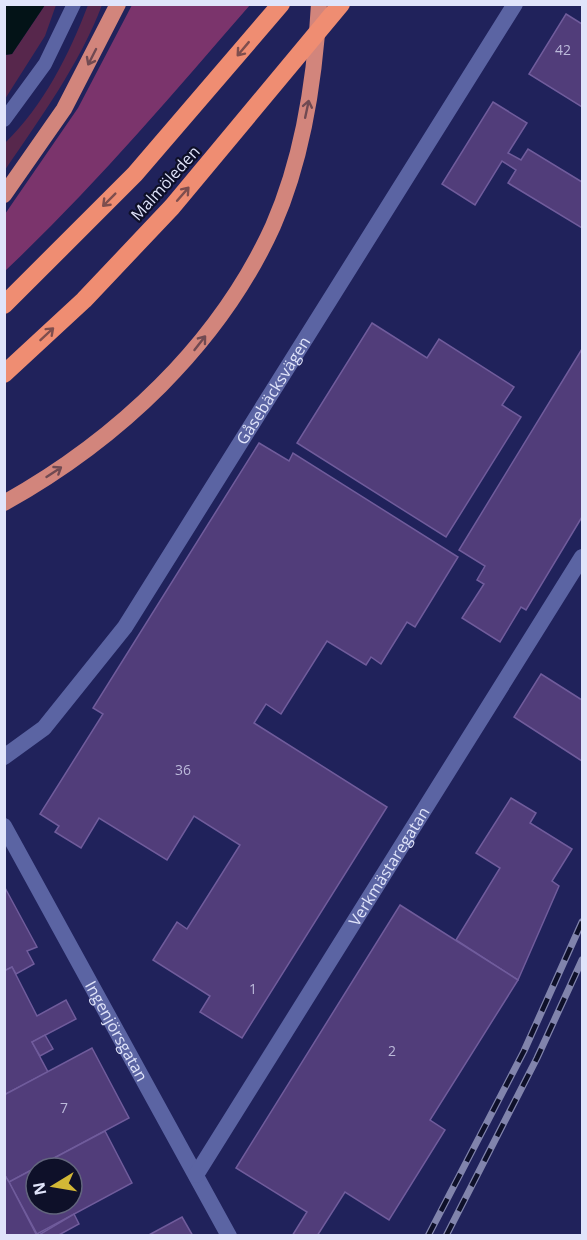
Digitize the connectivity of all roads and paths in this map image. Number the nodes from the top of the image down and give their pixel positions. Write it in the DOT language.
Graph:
graph roads {
  1 [pos="74,4"];
  2 [pos="118,4"];
  3 [pos="281,4"];
  4 [pos="319,4"];
  5 [pos="340,4"];
  6 [pos="515,4"];
  7 [pos="4,120"];
  8 [pos="4,195"];
  9 [pos="4,305"];
  10 [pos="4,374"];
  11 [pos="4,503"];
  12 [pos="582,557"];
  13 [pos="4,757"];
  14 [pos="4,825"];
  15 [pos="196,1175"];
  16 [pos="229,1236"];
  1 -- 7 [label="lane"];
  2 -- 8 [label="highway, one-way"];
  3 -- 9 [label="highway, Malmöleden, one-way"];
  11 -- 4 [label="highway, one-way"];
  10 -- 5 [label="highway, Malmöleden, one-way"];
  6 -- 13 [label="street, Gåsebäcksvägen"];
  12 -- 15 [label="street, Verkmästaregatan"];
  14 -- 15 [label="street, Ingenjörsgatan"];
  15 -- 16 [label="street, Ingenjörsgatan"];
}
